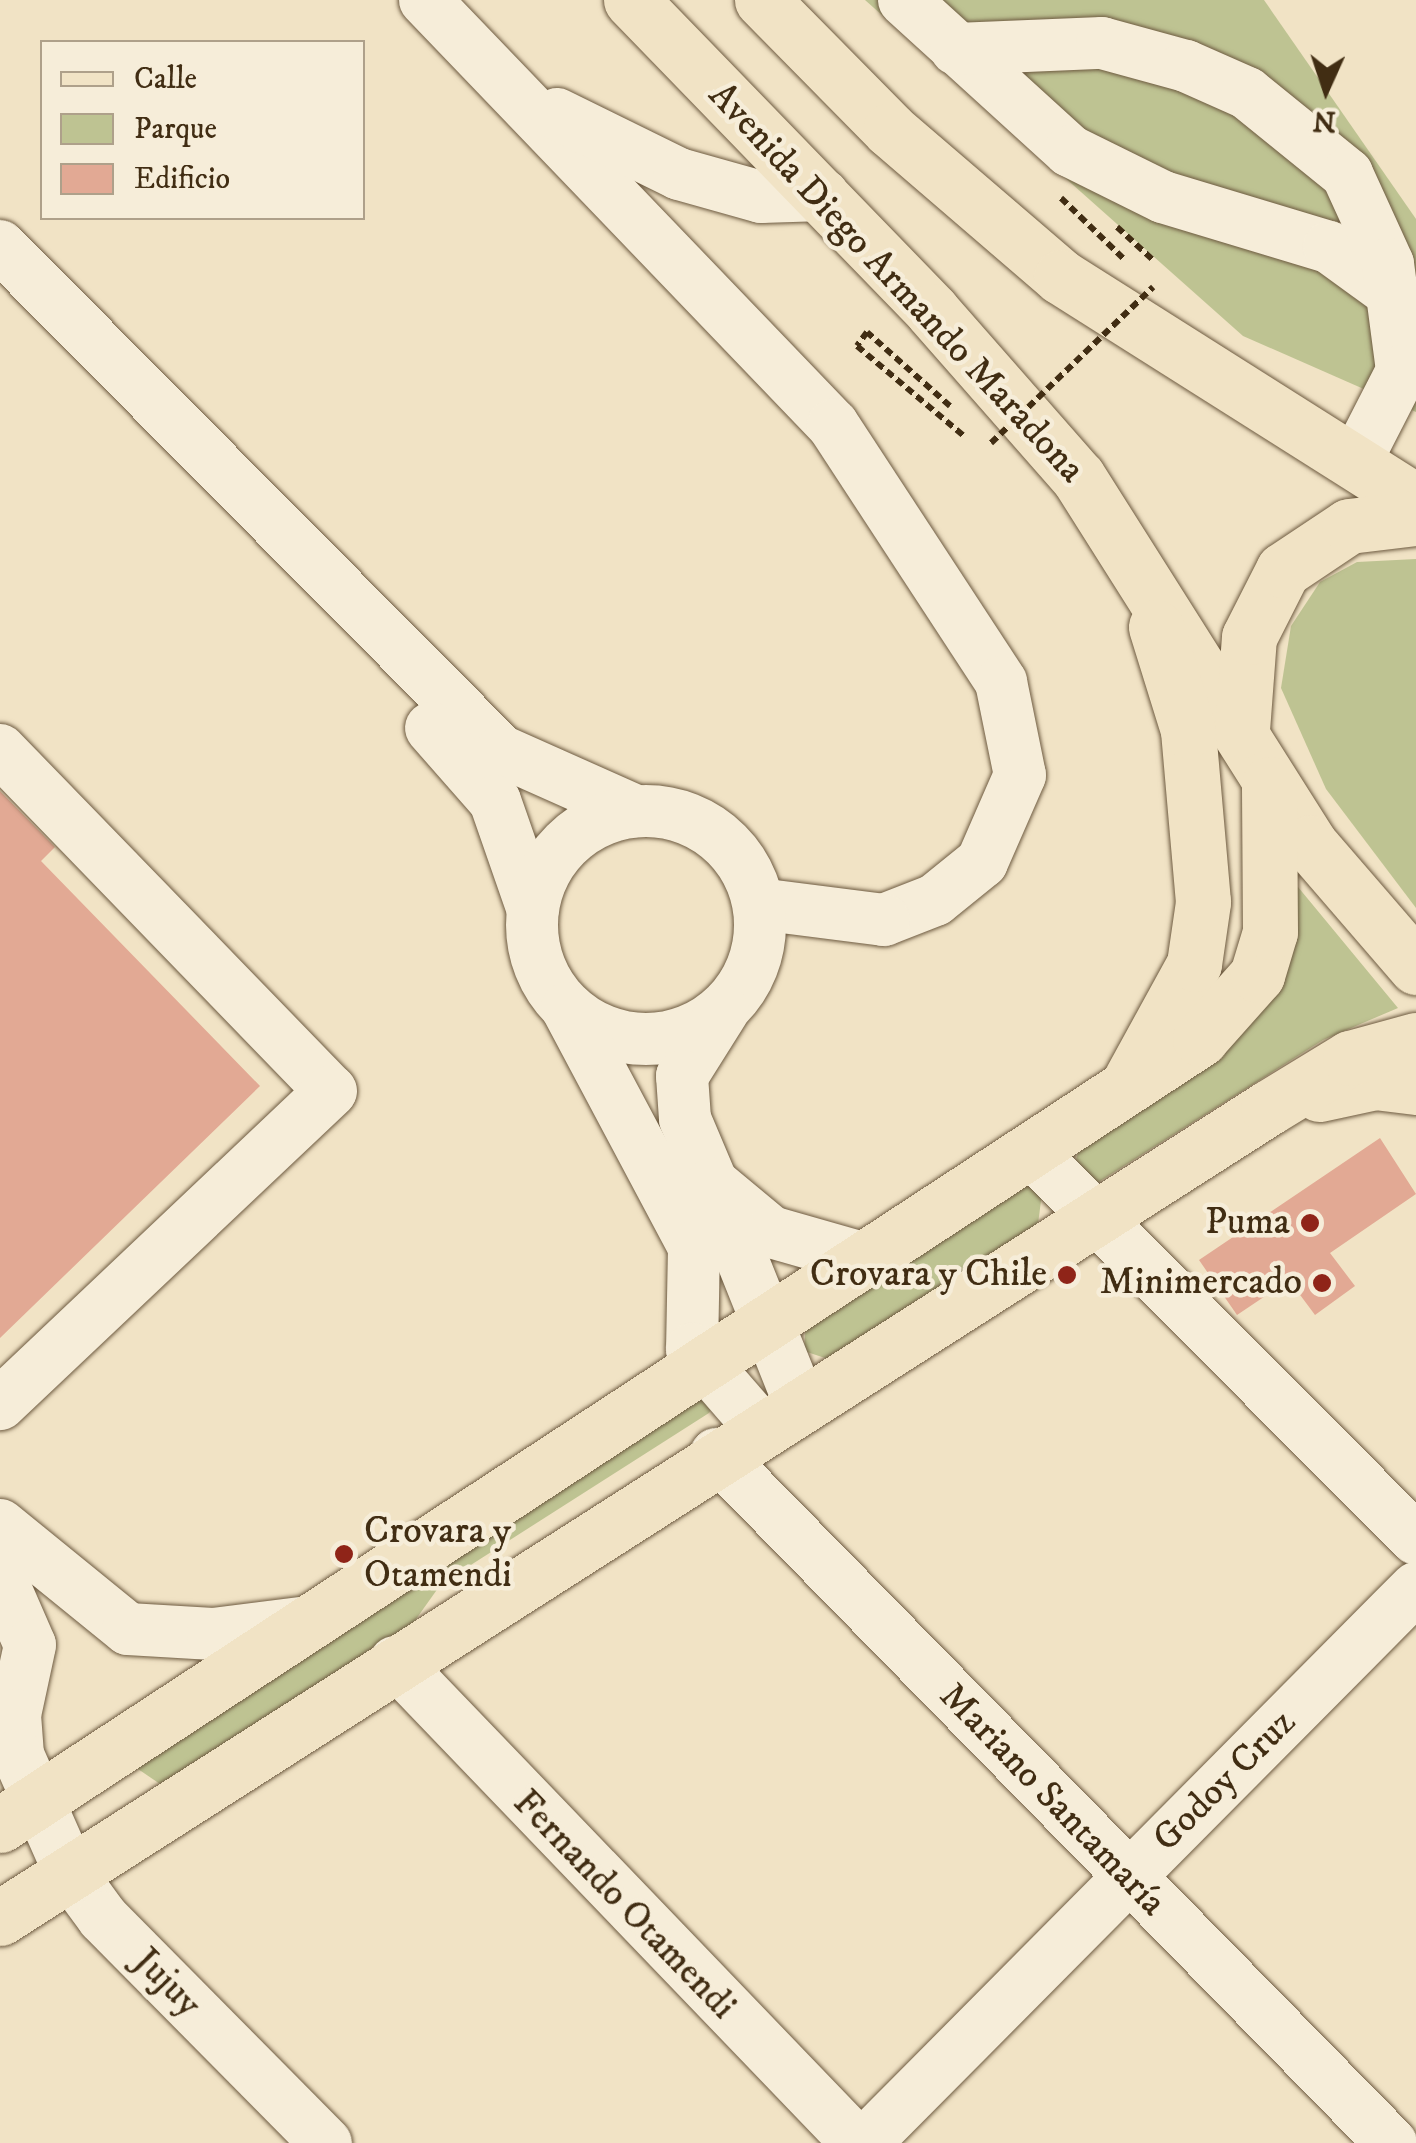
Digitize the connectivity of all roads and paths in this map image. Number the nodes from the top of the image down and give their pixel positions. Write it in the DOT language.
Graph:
graph roads {
  1 [pos="424,0"];
  2 [pos="631,0"];
  3 [pos="762,0"];
  4 [pos="904,0"];
  5 [pos="956,49"];
  6 [pos="504,83"];
  7 [pos="1052,190"];
  8 [pos="824,195"];
  9 [pos="1113,224"];
  10 [pos="0,246"];
  11 [pos="1153,260"];
  12 [pos="0,294"];
  13 [pos="1395,296"];
  14 [pos="965,437"];
  15 [pos="1355,463"];
  16 [pos="1416,502"];
  17 [pos="1416,518"];
  18 [pos="1138,569"];
  19 [pos="1259,607"];
  20 [pos="1211,679"];
  21 [pos="1188,730"];
  22 [pos="1242,730"];
  23 [pos="0,750"];
  24 [pos="1269,784"];
  25 [pos="636,812"];
  26 [pos="759,904"];
  27 [pos="533,910"];
  28 [pos="1416,967"];
  29 [pos="567,1008"];
  30 [pos="725,1009"];
  31 [pos="1416,1040"];
  32 [pos="1416,1086"];
  33 [pos="1122,1094"];
  34 [pos="1268,1108"];
  35 [pos="1032,1153"];
  36 [pos="712,1183"];
  37 [pos="1099,1216"];
  38 [pos="868,1260"];
  39 [pos="766,1327"];
  40 [pos="703,1368"];
  41 [pos="0,1404"];
  42 [pos="758,1427"];
  43 [pos="0,1524"];
  44 [pos="1416,1539"];
  45 [pos="0,1576"];
  46 [pos="1416,1588"];
  47 [pos="310,1622"];
  48 [pos="395,1662"];
  49 [pos="17,1814"];
  50 [pos="70,1874"];
  51 [pos="1128,1879"];
  52 [pos="0,1918"];
  53 [pos="326,2143"];
  54 [pos="861,2143"];
  55 [pos="1392,2143"];
  1 -- 6 [label="street"];
  2 -- 8 [label="main road, Avenida Diego Armando Maradona"];
  3 -- 15 [label="main road"];
  4 -- 5 [label="street"];
  5 -- 13 [label="street"];
  5 -- 13 [label="street"];
  6 -- 8 [label="street"];
  6 -- 26 [label="street"];
  7 -- 14 [label="path, bridge"];
  8 -- 18 [label="main road, Avenida Diego Armando Maradona"];
  9 -- 11 [label="path"];
  10 -- 25 [label="street"];
  12 -- 27 [label="street"];
  13 -- 15 [label="street"];
  15 -- 16 [label="main road"];
  17 -- 19 [label="main road"];
  18 -- 20 [label="main road, Avenida Diego Armando Maradona"];
  18 -- 21 [label="main road"];
  19 -- 20 [label="main road"];
  19 -- 22 [label="main road"];
  20 -- 21 [label="main road"];
  20 -- 22 [label="main road, Avenida Diego Armando Maradona"];
  21 -- 33 [label="main road"];
  22 -- 24 [label="main road, Avenida Diego Armando Maradona"];
  23 -- 41 [label="street"];
  24 -- 28 [label="main road"];
  24 -- 33 [label="main road"];
  25 -- 26 [label="street"];
  25 -- 27 [label="street"];
  26 -- 30 [label="street"];
  27 -- 29 [label="street"];
  29 -- 30 [label="street"];
  29 -- 40 [label="street"];
  30 -- 36 [label="street"];
  31 -- 34 [label="main road"];
  32 -- 34 [label="main road"];
  33 -- 35 [label="main road"];
  34 -- 37 [label="main road"];
  35 -- 37 [label="street"];
  35 -- 38 [label="main road"];
  36 -- 38 [label="street"];
  36 -- 39 [label="street"];
  37 -- 42 [label="main road"];
  37 -- 44 [label="street"];
  38 -- 39 [label="main road"];
  39 -- 40 [label="main road"];
  39 -- 42 [label="street"];
  40 -- 42 [label="street, Mariano Santamaría"];
  40 -- 47 [label="main road"];
  42 -- 48 [label="main road"];
  42 -- 51 [label="street, Mariano Santamaría"];
  43 -- 47 [label="street"];
  45 -- 49 [label="street, Jujuy"];
  46 -- 51 [label="street, Godoy Cruz"];
  47 -- 49 [label="main road"];
  48 -- 50 [label="main road"];
  48 -- 54 [label="street, Fernando Otamendi"];
  49 -- 50 [label="street, Jujuy"];
  50 -- 52 [label="main road"];
  50 -- 53 [label="street, Jujuy"];
  51 -- 54 [label="street, Godoy Cruz"];
  51 -- 55 [label="street, Mariano Santamaría"];
}
